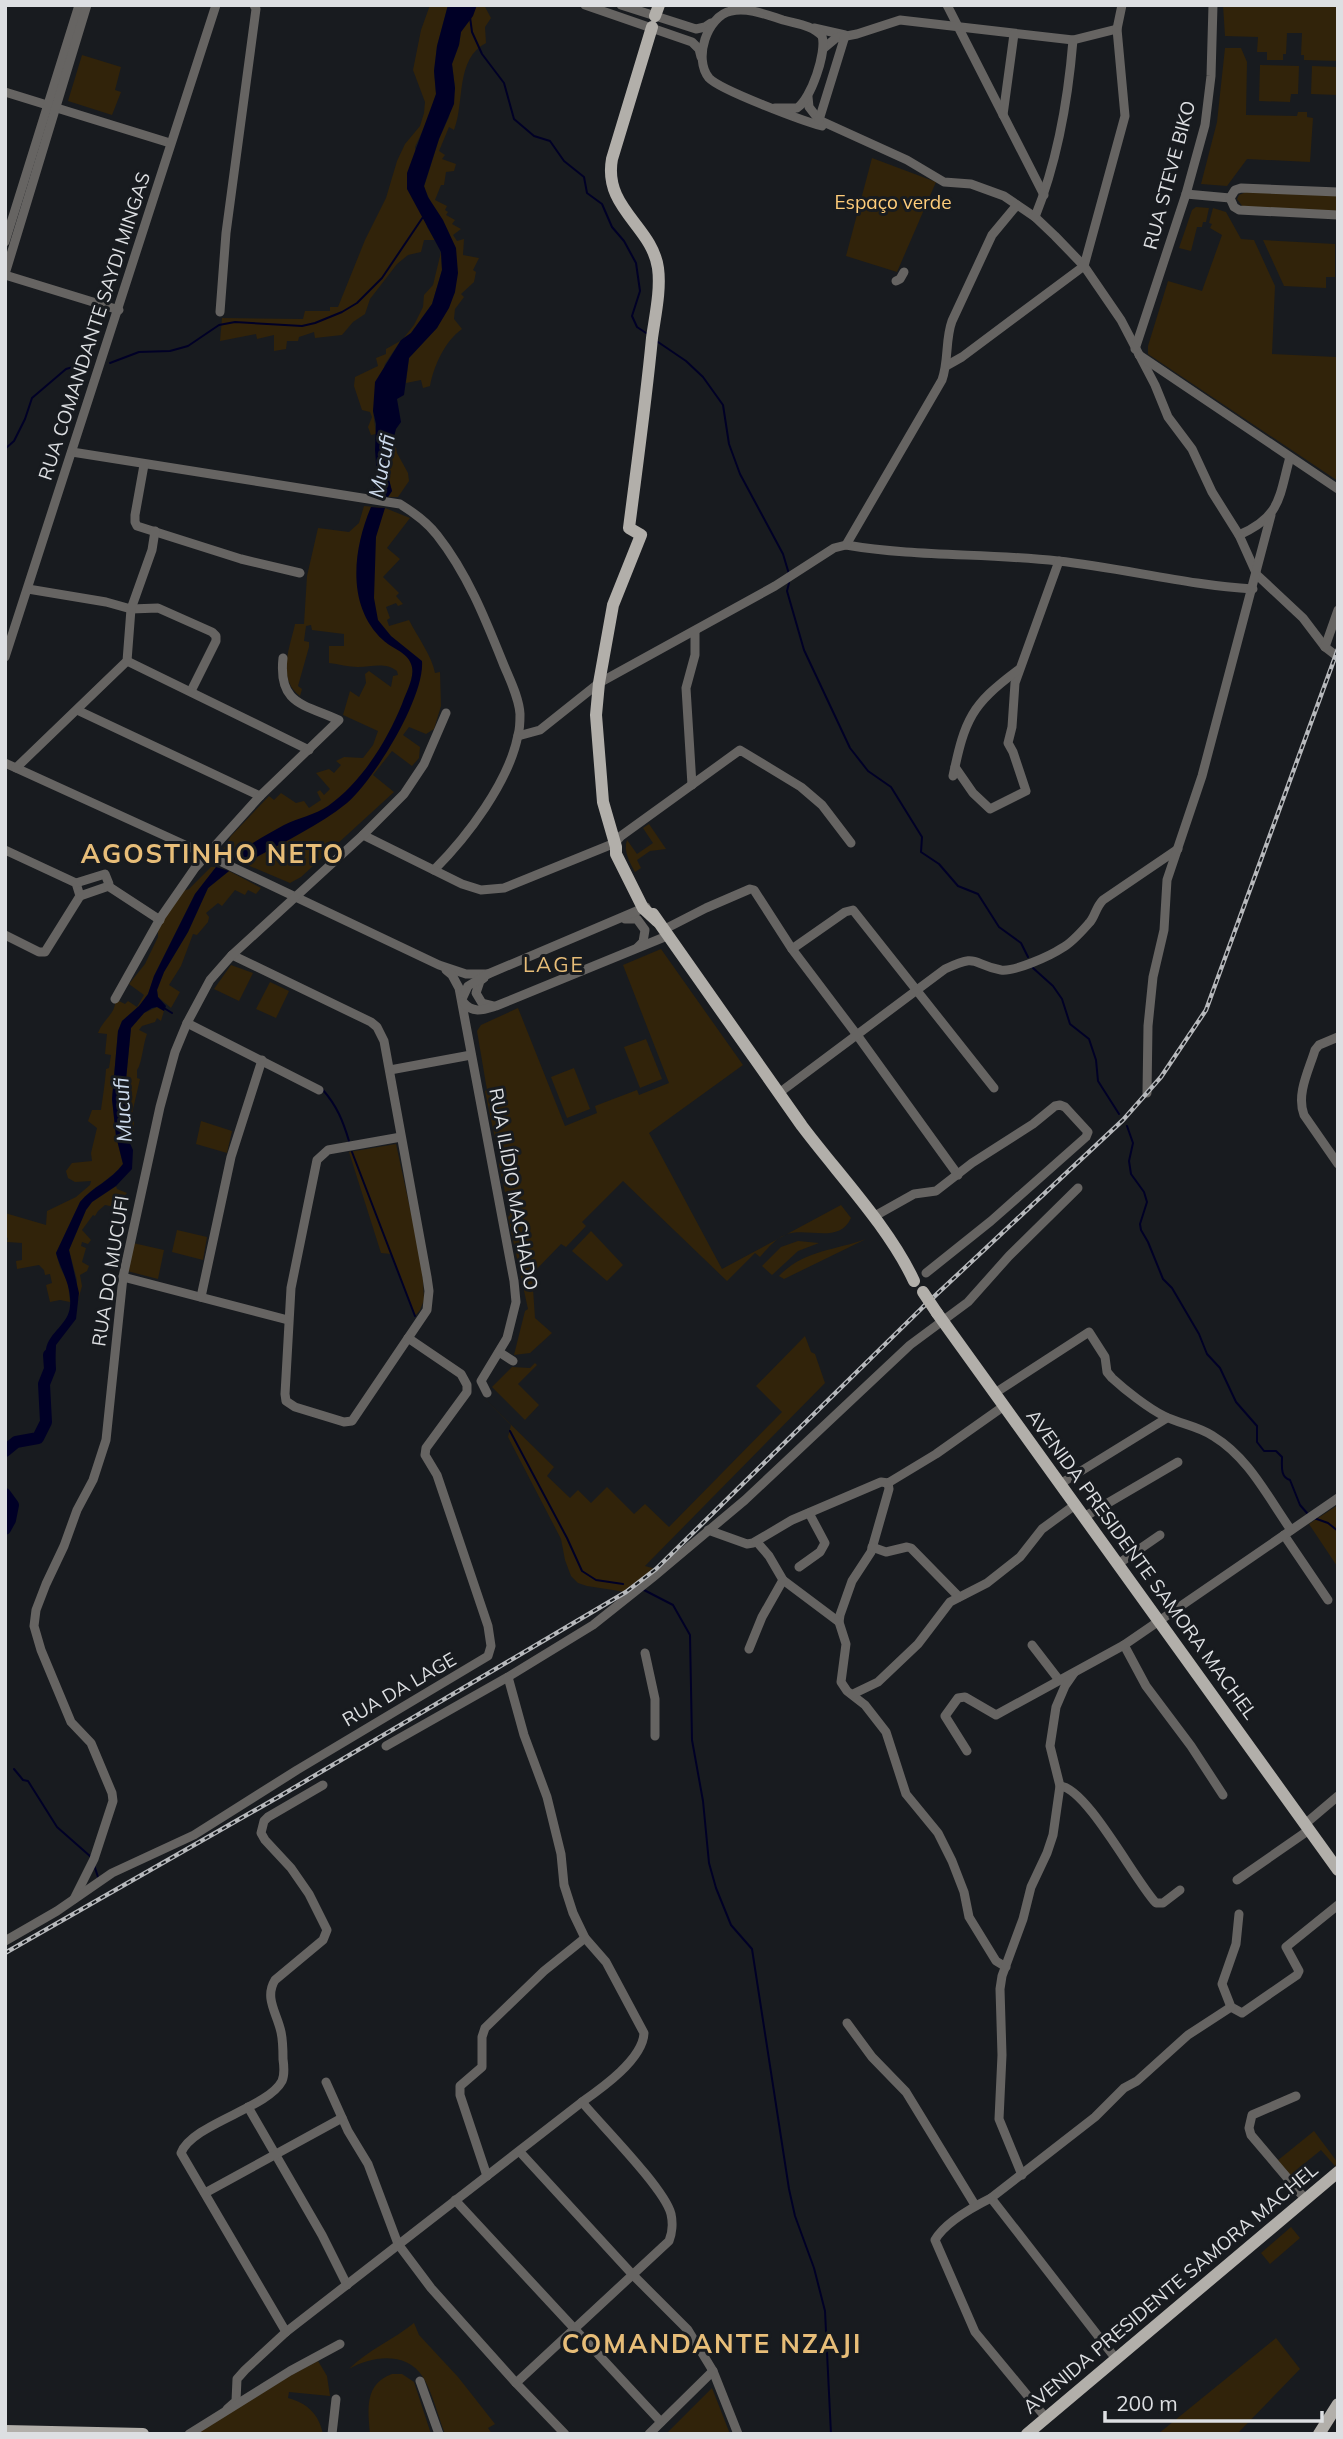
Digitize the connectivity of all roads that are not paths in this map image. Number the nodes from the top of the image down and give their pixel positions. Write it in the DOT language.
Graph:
graph roads {
  1 [pos="79,5"];
  2 [pos="87,5"];
  3 [pos="216,5"];
  4 [pos="254,5"];
  5 [pos="585,5"];
  6 [pos="621,5"];
  7 [pos="947,5"];
  8 [pos="1122,5"];
  9 [pos="1213,5"];
  10 [pos="655,16"];
  11 [pos="720,16"];
  12 [pos="957,26"];
  13 [pos="812,28"];
  14 [pos="1117,29"];
  15 [pos="1014,34"];
  16 [pos="848,36"];
  17 [pos="1073,40"];
  18 [pos="824,48"];
  19 [pos="703,68"];
  20 [pos="5,92"];
  21 [pos="808,97"];
  22 [pos="52,106"];
  23 [pos="775,108"];
  24 [pos="1003,117"];
  25 [pos="819,120"];
  26 [pos="834,128"];
  27 [pos="170,143"];
  28 [pos="1338,192"];
  29 [pos="1186,194"];
  30 [pos="1044,195"];
  31 [pos="1230,198"];
  32 [pos="1017,205"];
  33 [pos="1338,215"];
  34 [pos="1035,217"];
  35 [pos="5,242"];
  36 [pos="1084,266"];
  37 [pos="904,272"];
  38 [pos="5,274"];
  39 [pos="896,281"];
  40 [pos="119,310"];
  41 [pos="220,312"];
  42 [pos="1136,352"];
  43 [pos="947,366"];
  44 [pos="72,452"];
  45 [pos="1290,457"];
  46 [pos="144,465"];
  47 [pos="1338,489"];
  48 [pos="1271,515"];
  49 [pos="155,531"];
  50 [pos="1240,535"];
  51 [pos="846,545"];
  52 [pos="1059,561"];
  53 [pos="300,573"];
  54 [pos="1257,575"];
  55 [pos="28,589"];
  56 [pos="1253,589"];
  57 [pos="131,609"];
  58 [pos="1338,610"];
  59 [pos="695,631"];
  60 [pos="1325,647"];
  61 [pos="5,657"];
  62 [pos="1338,657"];
  63 [pos="283,658"];
  64 [pos="127,661"];
  65 [pos="1020,669"];
  66 [pos="599,683"];
  67 [pos="191,691"];
  68 [pos="78,710"];
  69 [pos="446,713"];
  70 [pos="518,736"];
  71 [pos="309,750"];
  72 [pos="5,763"];
  73 [pos="16,768"];
  74 [pos="692,785"];
  75 [pos="260,796"];
  76 [pos="363,835"];
  77 [pos="617,842"];
  78 [pos="851,843"];
  79 [pos="1178,849"];
  80 [pos="5,850"];
  81 [pos="207,855"];
  82 [pos="434,870"];
  83 [pos="76,883"];
  84 [pos="108,886"];
  85 [pos="80,896"];
  86 [pos="294,896"];
  87 [pos="646,907"];
  88 [pos="159,920"];
  89 [pos="619,920"];
  90 [pos="662,929"];
  91 [pos="5,935"];
  92 [pos="792,949"];
  93 [pos="634,951"];
  94 [pos="232,954"];
  95 [pos="439,965"];
  96 [pos="488,974"];
  97 [pos="915,989"];
  98 [pos="115,999"];
  99 [pos="461,1001"];
  100 [pos="496,1006"];
  101 [pos="479,1011"];
  102 [pos="187,1023"];
  103 [pos="467,1030"];
  104 [pos="857,1035"];
  105 [pos="1338,1037"];
  106 [pos="471,1055"];
  107 [pos="262,1060"];
  108 [pos="390,1070"];
  109 [pos="994,1088"];
  110 [pos="319,1090"];
  111 [pos="779,1093"];
  112 [pos="1147,1093"];
  113 [pos="401,1137"];
  114 [pos="826,1157"];
  115 [pos="1338,1164"];
  116 [pos="958,1175"];
  117 [pos="1079,1188"];
  118 [pos="873,1217"];
  119 [pos="926,1273"];
  120 [pos="123,1277"];
  121 [pos="914,1281"];
  122 [pos="201,1297"];
  123 [pos="940,1317"];
  124 [pos="288,1320"];
  125 [pos="408,1338"];
  126 [pos="499,1352"];
  127 [pos="513,1362"];
  128 [pos="487,1393"];
  129 [pos="995,1393"];
  130 [pos="1004,1406"];
  131 [pos="1167,1418"];
  132 [pos="1178,1462"];
  133 [pos="888,1483"];
  134 [pos="1060,1484"];
  135 [pos="1338,1498"];
  136 [pos="1075,1504"];
  137 [pos="809,1513"];
  138 [pos="1084,1517"];
  139 [pos="708,1530"];
  140 [pos="1287,1532"];
  141 [pos="1160,1535"];
  142 [pos="757,1542"];
  143 [pos="872,1547"];
  144 [pos="1118,1564"];
  145 [pos="799,1567"];
  146 [pos="783,1580"];
  147 [pos="959,1597"];
  148 [pos="1328,1600"];
  149 [pos="1159,1621"];
  150 [pos="839,1622"];
  151 [pos="1032,1645"];
  152 [pos="1124,1645"];
  153 [pos="750,1649"];
  154 [pos="645,1653"];
  155 [pos="1074,1673"];
  156 [pos="508,1677"];
  157 [pos="1059,1681"];
  158 [pos="853,1694"];
  159 [pos="654,1736"];
  160 [pos="386,1746"];
  161 [pos="967,1751"];
  162 [pos="323,1785"];
  163 [pos="1060,1786"];
  164 [pos="1223,1795"];
  165 [pos="1338,1796"];
  166 [pos="1307,1827"];
  167 [pos="1338,1870"];
  168 [pos="1237,1880"];
  169 [pos="1180,1890"];
  170 [pos="74,1899"];
  171 [pos="1338,1906"];
  172 [pos="1239,1914"];
  173 [pos="585,1938"];
  174 [pos="5,1941"];
  175 [pos="1006,1967"];
  176 [pos="1231,2007"];
  177 [pos="847,2023"];
  178 [pos="326,2082"];
  179 [pos="1296,2096"];
  180 [pos="582,2102"];
  181 [pos="248,2107"];
  182 [pos="342,2118"];
  183 [pos="520,2152"];
  184 [pos="275,2155"];
  185 [pos="1338,2172"];
  186 [pos="1022,2175"];
  187 [pos="487,2176"];
  188 [pos="205,2193"];
  189 [pos="991,2198"];
  190 [pos="456,2200"];
  191 [pos="1306,2200"];
  192 [pos="975,2205"];
  193 [pos="398,2244"];
  194 [pos="632,2274"];
  195 [pos="347,2285"];
  196 [pos="575,2328"];
  197 [pos="286,2332"];
  198 [pos="340,2344"];
  199 [pos="1116,2359"];
  200 [pos="713,2371"];
  201 [pos="419,2381"];
  202 [pos="516,2383"];
  203 [pos="336,2399"];
  204 [pos="1338,2404"];
  205 [pos="227,2409"];
  206 [pos="1046,2418"];
  207 [pos="661,2422"];
  208 [pos="5,2431"];
  209 [pos="143,2434"];
  210 [pos="189,2434"];
  211 [pos="332,2434"];
  212 [pos="439,2434"];
  213 [pos="565,2434"];
  214 [pos="649,2434"];
  215 [pos="738,2434"];
  216 [pos="1027,2434"];
  217 [pos="1320,2434"];
  1 -- 22 [label="street"];
  2 -- 22 [label="street"];
  3 -- 27 [label="street, RUA COMANDANTE SAYDI MINGAS"];
  4 -- 41 [label="street"];
  5 -- 10 [label="street"];
  6 -- 10 [label="street"];
  7 -- 12 [label="street"];
  8 -- 14 [label="street"];
  9 -- 29 [label="street, RUA STEVE BIKO"];
  10 -- 11 [label="street"];
  10 -- 19 [label="street"];
  10 -- 66 [label="main road, AVENIDA PRESIDENTE SAMORA MACHEL"];
  11 -- 13 [label="street"];
  11 -- 19 [label="street"];
  12 -- 15 [label="street"];
  12 -- 16 [label="street"];
  12 -- 24 [label="street"];
  13 -- 16 [label="street"];
  13 -- 18 [label="street"];
  14 -- 17 [label="street"];
  14 -- 36 [label="street"];
  15 -- 17 [label="street"];
  15 -- 24 [label="street"];
  16 -- 18 [label="street"];
  16 -- 25 [label="street"];
  17 -- 30 [label="street"];
  18 -- 21 [label="street"];
  19 -- 23 [label="street"];
  20 -- 22 [label="street"];
  21 -- 23 [label="street"];
  21 -- 25 [label="street"];
  22 -- 27 [label="street"];
  22 -- 35 [label="street"];
  22 -- 38 [label="street"];
  23 -- 26 [label="street"];
  24 -- 30 [label="street"];
  25 -- 26 [label="street"];
  26 -- 32 [label="street"];
  27 -- 40 [label="street, RUA COMANDANTE SAYDI MINGAS"];
  28 -- 31 [label="street"];
  29 -- 31 [label="street"];
  29 -- 42 [label="street, RUA STEVE BIKO"];
  30 -- 34 [label="street"];
  31 -- 33 [label="street"];
  32 -- 34 [label="street"];
  32 -- 43 [label="street"];
  34 -- 36 [label="street"];
  36 -- 42 [label="street"];
  36 -- 43 [label="street"];
  37 -- 39 [label="street"];
  38 -- 40 [label="street"];
  40 -- 44 [label="street, RUA COMANDANTE SAYDI MINGAS"];
  42 -- 45 [label="street"];
  42 -- 50 [label="street"];
  43 -- 51 [label="street"];
  44 -- 46 [label="street"];
  44 -- 55 [label="street, RUA COMANDANTE SAYDI MINGAS"];
  45 -- 47 [label="street"];
  45 -- 48 [label="street"];
  46 -- 49 [label="street"];
  46 -- 70 [label="street"];
  48 -- 50 [label="street"];
  48 -- 54 [label="street"];
  49 -- 53 [label="street"];
  49 -- 57 [label="street"];
  50 -- 54 [label="street"];
  51 -- 52 [label="street"];
  51 -- 59 [label="street"];
  52 -- 56 [label="street"];
  52 -- 65 [label="street"];
  54 -- 56 [label="street"];
  54 -- 60 [label="street"];
  55 -- 57 [label="street"];
  55 -- 61 [label="street, RUA COMANDANTE SAYDI MINGAS"];
  56 -- 79 [label="street"];
  57 -- 64 [label="street"];
  57 -- 67 [label="street"];
  58 -- 60 [label="street"];
  59 -- 66 [label="street"];
  59 -- 74 [label="street"];
  60 -- 62 [label="street"];
  63 -- 71 [label="street"];
  64 -- 67 [label="street"];
  64 -- 68 [label="street"];
  65 -- 65 [label="street"];
  66 -- 70 [label="street"];
  66 -- 77 [label="main road, AVENIDA PRESIDENTE SAMORA MACHEL"];
  67 -- 71 [label="street"];
  68 -- 73 [label="street"];
  68 -- 75 [label="street"];
  69 -- 76 [label="street, RUA DO MUCUFI"];
  70 -- 82 [label="street"];
  71 -- 75 [label="street"];
  72 -- 73 [label="street"];
  73 -- 81 [label="street"];
  74 -- 77 [label="street"];
  74 -- 78 [label="street"];
  75 -- 81 [label="street"];
  76 -- 82 [label="street"];
  76 -- 86 [label="street, RUA DO MUCUFI"];
  77 -- 82 [label="street"];
  77 -- 87 [label="main road, AVENIDA PRESIDENTE SAMORA MACHEL"];
  79 -- 97 [label="street"];
  79 -- 112 [label="street"];
  80 -- 83 [label="street"];
  81 -- 86 [label="street"];
  81 -- 88 [label="street"];
  83 -- 84 [label="street"];
  83 -- 85 [label="street"];
  84 -- 85 [label="street"];
  84 -- 88 [label="street"];
  85 -- 91 [label="street"];
  86 -- 94 [label="street, RUA DO MUCUFI"];
  86 -- 95 [label="street"];
  87 -- 89 [label="street"];
  87 -- 90 [label="main road, AVENIDA PRESIDENTE SAMORA MACHEL"];
  88 -- 98 [label="street"];
  89 -- 93 [label="street"];
  89 -- 96 [label="street"];
  90 -- 92 [label="street"];
  90 -- 93 [label="street"];
  90 -- 111 [label="main road, AVENIDA PRESIDENTE SAMORA MACHEL"];
  92 -- 97 [label="street"];
  92 -- 104 [label="street"];
  93 -- 100 [label="street"];
  94 -- 102 [label="street, RUA DO MUCUFI"];
  94 -- 108 [label="street"];
  95 -- 96 [label="street"];
  95 -- 99 [label="street, RUA ILÍDIO MACHADO"];
  96 -- 99 [label="street"];
  96 -- 100 [label="street"];
  97 -- 104 [label="street"];
  97 -- 109 [label="street"];
  99 -- 101 [label="street"];
  99 -- 103 [label="street, RUA ILÍDIO MACHADO"];
  100 -- 101 [label="street"];
  101 -- 103 [label="street"];
  102 -- 107 [label="street"];
  102 -- 120 [label="street, RUA DO MUCUFI"];
  103 -- 106 [label="street, RUA ILÍDIO MACHADO"];
  104 -- 111 [label="street"];
  104 -- 116 [label="street"];
  105 -- 115 [label="street"];
  106 -- 108 [label="street"];
  106 -- 126 [label="street, RUA ILÍDIO MACHADO"];
  107 -- 110 [label="street"];
  107 -- 122 [label="street"];
  108 -- 113 [label="street"];
  111 -- 114 [label="main road, AVENIDA PRESIDENTE SAMORA MACHEL"];
  113 -- 124 [label="street"];
  113 -- 125 [label="street"];
  114 -- 118 [label="main road, AVENIDA PRESIDENTE SAMORA MACHEL"];
  114 -- 121 [label="main road, AVENIDA PRESIDENTE SAMORA MACHEL"];
  116 -- 118 [label="street"];
  116 -- 119 [label="street"];
  117 -- 123 [label="street"];
  118 -- 121 [label="main road, AVENIDA PRESIDENTE SAMORA MACHEL"];
  120 -- 122 [label="street"];
  120 -- 170 [label="street, RUA DO MUCUFI"];
  121 -- 123 [label="main road, AVENIDA PRESIDENTE SAMORA MACHEL, bridge"];
  122 -- 124 [label="street"];
  123 -- 129 [label="main road, AVENIDA PRESIDENTE SAMORA MACHEL"];
  123 -- 139 [label="street"];
  124 -- 125 [label="street"];
  125 -- 170 [label="street, RUA DA LAGE"];
  126 -- 127 [label="street"];
  126 -- 128 [label="street, RUA ILÍDIO MACHADO"];
  129 -- 130 [label="main road, AVENIDA PRESIDENTE SAMORA MACHEL"];
  129 -- 131 [label="street"];
  130 -- 133 [label="street"];
  130 -- 134 [label="main road, AVENIDA PRESIDENTE SAMORA MACHEL"];
  131 -- 134 [label="street"];
  131 -- 140 [label="street"];
  132 -- 138 [label="street"];
  133 -- 137 [label="street"];
  133 -- 143 [label="street"];
  134 -- 136 [label="main road, AVENIDA PRESIDENTE SAMORA MACHEL"];
  135 -- 140 [label="street"];
  136 -- 138 [label="main road, AVENIDA PRESIDENTE SAMORA MACHEL"];
  136 -- 147 [label="street"];
  137 -- 142 [label="street"];
  137 -- 145 [label="street"];
  138 -- 144 [label="main road, AVENIDA PRESIDENTE SAMORA MACHEL"];
  139 -- 142 [label="street"];
  139 -- 156 [label="street"];
  140 -- 148 [label="street"];
  140 -- 149 [label="street"];
  141 -- 144 [label="street"];
  142 -- 146 [label="street"];
  143 -- 147 [label="street"];
  143 -- 150 [label="street"];
  144 -- 149 [label="main road, AVENIDA PRESIDENTE SAMORA MACHEL"];
  146 -- 150 [label="street"];
  146 -- 153 [label="street"];
  147 -- 158 [label="street"];
  149 -- 152 [label="street"];
  149 -- 166 [label="main road, AVENIDA PRESIDENTE SAMORA MACHEL"];
  150 -- 158 [label="street"];
  151 -- 157 [label="street"];
  152 -- 155 [label="street"];
  152 -- 164 [label="street"];
  154 -- 159 [label="street"];
  155 -- 157 [label="street"];
  155 -- 163 [label="street"];
  156 -- 160 [label="street"];
  156 -- 173 [label="street"];
  157 -- 161 [label="street"];
  158 -- 175 [label="street"];
  162 -- 181 [label="street"];
  163 -- 169 [label="street"];
  163 -- 175 [label="street"];
  165 -- 166 [label="street"];
  166 -- 167 [label="main road, AVENIDA PRESIDENTE SAMORA MACHEL"];
  166 -- 168 [label="street"];
  170 -- 174 [label="street, RUA DA LAGE"];
  171 -- 176 [label="street"];
  172 -- 176 [label="street"];
  173 -- 180 [label="street"];
  173 -- 187 [label="street"];
  175 -- 186 [label="street"];
  176 -- 186 [label="street"];
  177 -- 192 [label="street"];
  178 -- 182 [label="street"];
  179 -- 191 [label="street"];
  180 -- 183 [label="street"];
  180 -- 194 [label="street"];
  181 -- 184 [label="street"];
  181 -- 188 [label="street"];
  182 -- 184 [label="street"];
  182 -- 193 [label="street"];
  183 -- 187 [label="street"];
  183 -- 194 [label="street"];
  184 -- 188 [label="street"];
  184 -- 195 [label="street"];
  185 -- 191 [label="main road, AVENIDA PRESIDENTE SAMORA MACHEL"];
  186 -- 189 [label="street"];
  187 -- 190 [label="street"];
  188 -- 197 [label="street"];
  189 -- 192 [label="street"];
  189 -- 199 [label="street"];
  190 -- 193 [label="street"];
  190 -- 196 [label="street"];
  191 -- 199 [label="main road, AVENIDA PRESIDENTE SAMORA MACHEL"];
  192 -- 206 [label="street"];
  193 -- 195 [label="street"];
  193 -- 202 [label="street"];
  194 -- 196 [label="street"];
  194 -- 200 [label="street"];
  195 -- 197 [label="street"];
  196 -- 202 [label="street"];
  196 -- 207 [label="street"];
  197 -- 205 [label="street"];
  198 -- 205 [label="street"];
  199 -- 206 [label="main road, AVENIDA PRESIDENTE SAMORA MACHEL"];
  200 -- 207 [label="street"];
  200 -- 215 [label="street"];
  201 -- 212 [label="street"];
  202 -- 213 [label="street"];
  203 -- 211 [label="street"];
  204 -- 217 [label="main road"];
  205 -- 210 [label="street"];
  206 -- 216 [label="main road, AVENIDA PRESIDENTE SAMORA MACHEL"];
  207 -- 214 [label="street"];
  208 -- 209 [label="main road"];
}
